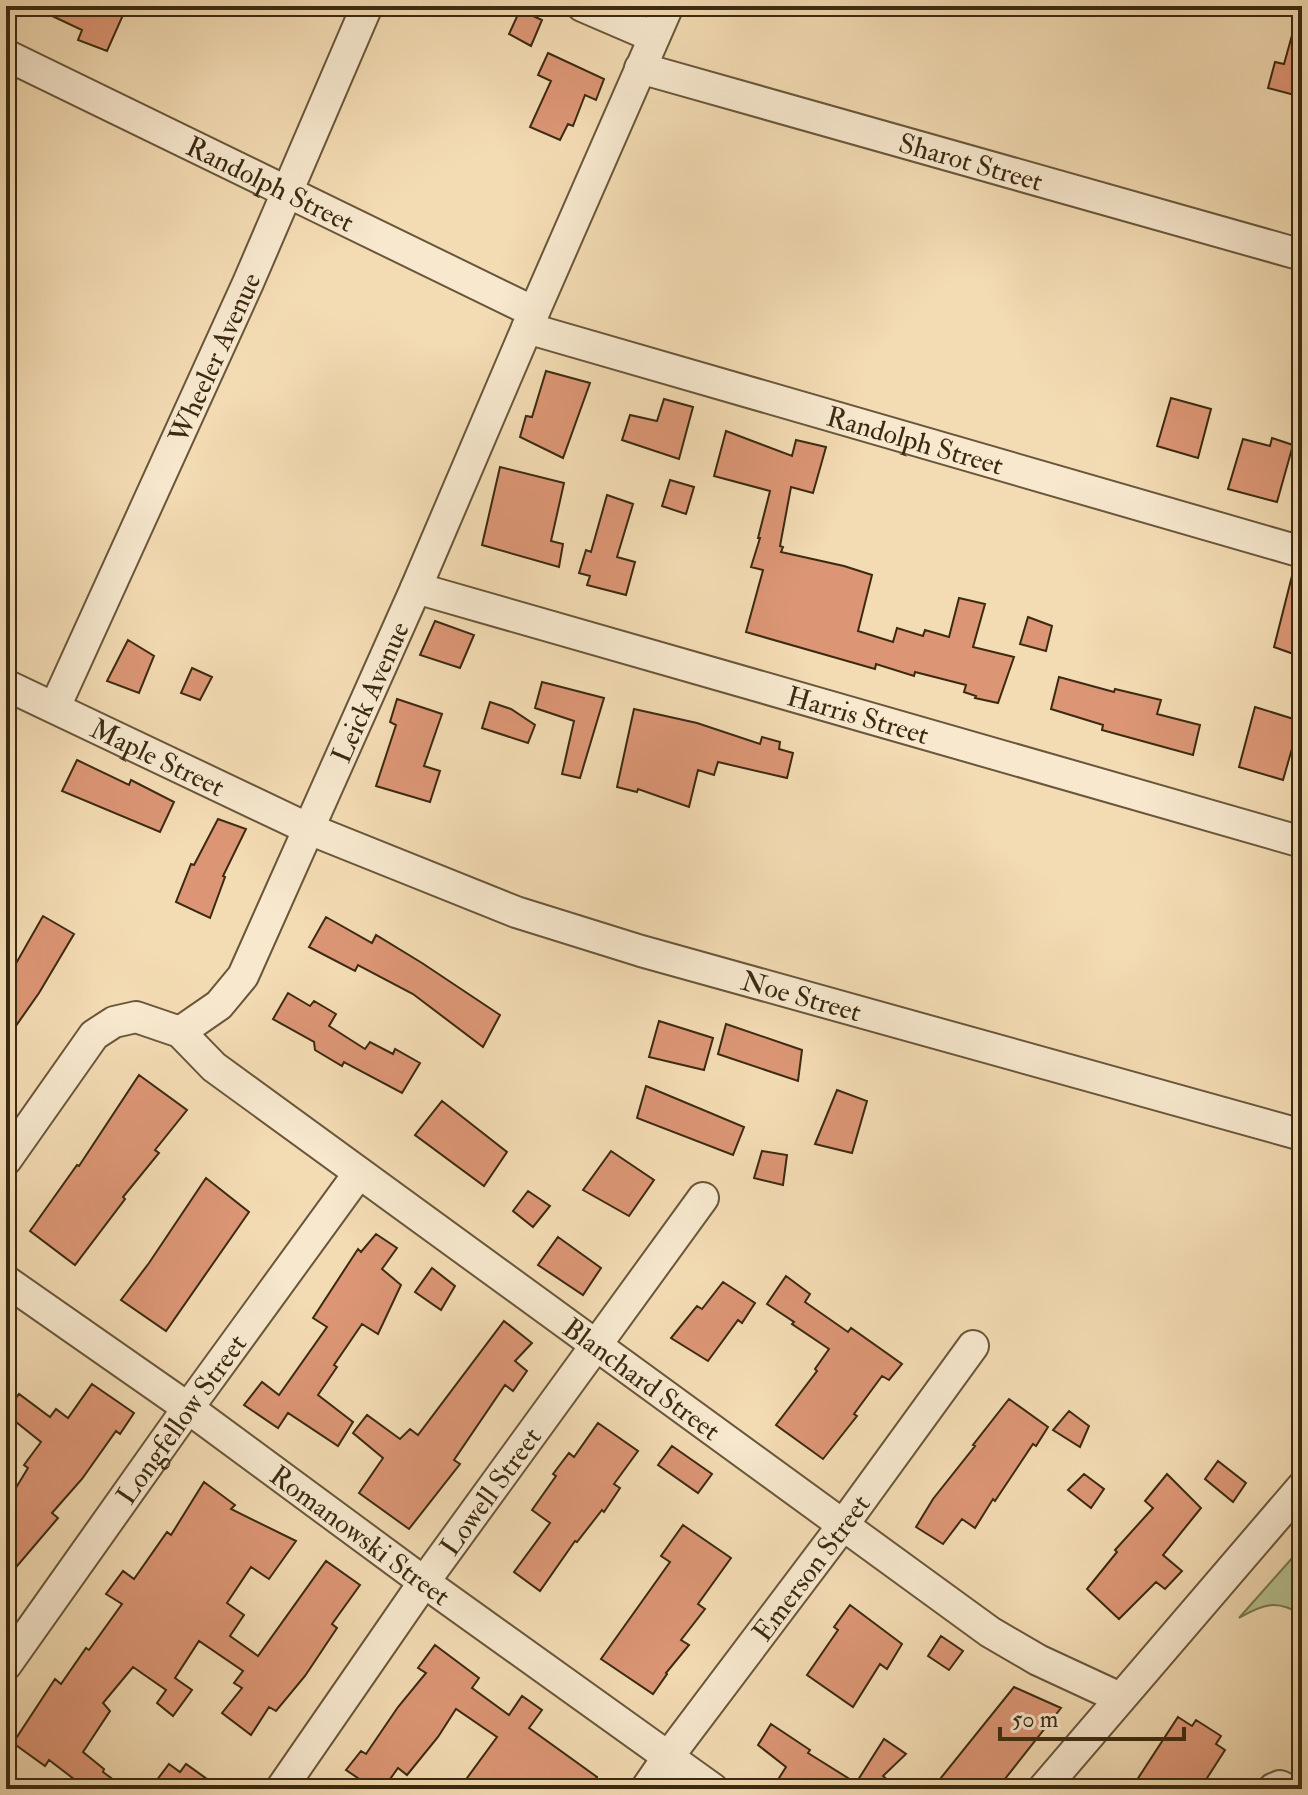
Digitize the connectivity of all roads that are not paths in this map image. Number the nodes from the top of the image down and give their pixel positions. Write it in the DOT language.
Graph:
graph roads {
  1 [pos="367,6"];
  2 [pos="582,6"];
  3 [pos="668,6"];
  4 [pos="654,37"];
  5 [pos="6,55"];
  6 [pos="640,68"];
  7 [pos="287,192"];
  8 [pos="1302,255"];
  9 [pos="530,320"];
  10 [pos="1302,552"];
  11 [pos="416,588"];
  12 [pos="6,685"];
  13 [pos="55,707"];
  14 [pos="309,829"];
  15 [pos="1302,842"];
  16 [pos="180,1032"];
  17 [pos="1302,1135"];
  18 [pos="6,1160"];
  19 [pos="359,1173"];
  20 [pos="703,1198"];
  21 [pos="6,1281"];
  22 [pos="596,1345"];
  23 [pos="973,1346"];
  24 [pos="188,1408"];
  25 [pos="1302,1487"];
  26 [pos="843,1525"];
  27 [pos="424,1582"];
  28 [pos="6,1665"];
  29 [pos="1120,1698"];
  30 [pos="668,1757"];
  31 [pos="281,1789"];
  32 [pos="646,1789"];
  33 [pos="713,1789"];
  34 [pos="1043,1789"];
  35 [pos="1273,1789"];
  36 [pos="1286,1789"];
  1 -- 7 [label="street, Wheeler Avenue"];
  2 -- 4 [label="street"];
  3 -- 4 [label="street"];
  4 -- 6 [label="street, Leick Avenue"];
  5 -- 7 [label="street, Randolph Street"];
  6 -- 8 [label="street, Sharot Street"];
  6 -- 9 [label="street, Leick Avenue"];
  7 -- 9 [label="street, Randolph Street"];
  7 -- 13 [label="street, Wheeler Avenue"];
  9 -- 10 [label="street, Randolph Street"];
  9 -- 11 [label="street, Leick Avenue"];
  11 -- 14 [label="street, Leick Avenue"];
  11 -- 15 [label="street, Harris Street"];
  12 -- 13 [label="street, Maple Street"];
  13 -- 14 [label="street, Maple Street"];
  14 -- 16 [label="street, Leick Avenue"];
  14 -- 17 [label="street, Noe Street"];
  16 -- 18 [label="street"];
  16 -- 19 [label="street, Blanchard Street"];
  19 -- 22 [label="street, Blanchard Street"];
  19 -- 24 [label="street, Longfellow Street"];
  20 -- 22 [label="street, Lowell Street"];
  21 -- 24 [label="street, Romanowski Street"];
  22 -- 26 [label="street, Blanchard Street"];
  22 -- 27 [label="street, Lowell Street"];
  23 -- 26 [label="street, Emerson Street"];
  24 -- 27 [label="street, Romanowski Street"];
  24 -- 28 [label="street, Longfellow Street"];
  25 -- 29 [label="street"];
  26 -- 29 [label="street, Blanchard Street"];
  26 -- 30 [label="street, Emerson Street"];
  27 -- 30 [label="street, Romanowski Street"];
  27 -- 31 [label="street, Lowell Street"];
  29 -- 34 [label="street"];
  30 -- 32 [label="street, Emerson Street"];
  30 -- 33 [label="street, Romanowski Street"];
  35 -- 36 [label="street"];
}
